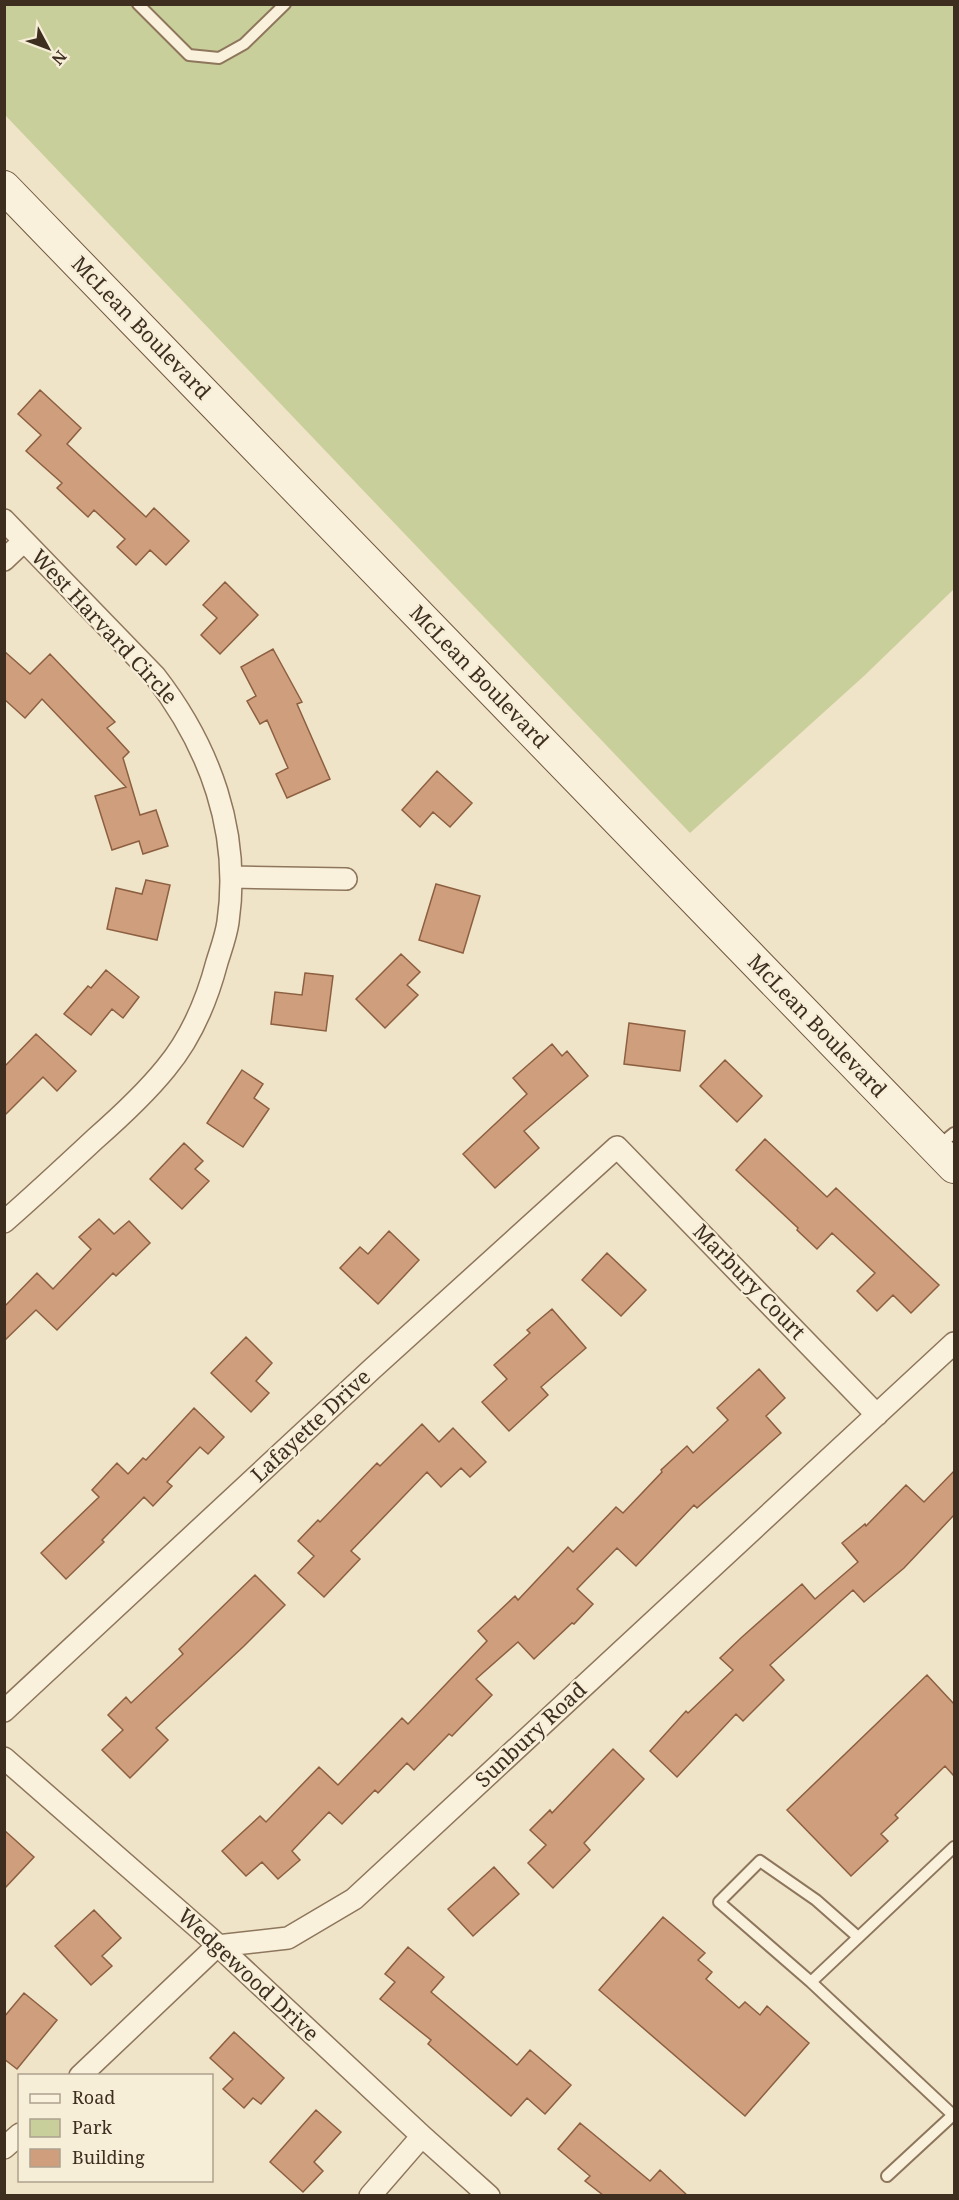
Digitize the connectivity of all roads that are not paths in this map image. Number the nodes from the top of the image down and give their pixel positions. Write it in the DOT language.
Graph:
graph roads {
  1 [pos="138,4"];
  2 [pos="285,4"];
  3 [pos="4,187"];
  4 [pos="4,520"];
  5 [pos="24,541"];
  6 [pos="4,560"];
  7 [pos="231,877"];
  8 [pos="346,879"];
  9 [pos="948,1149"];
  10 [pos="620,1150"];
  11 [pos="4,1222"];
  12 [pos="954,1342"];
  13 [pos="877,1414"];
  14 [pos="4,1711"];
  15 [pos="4,1758"];
  16 [pos="954,1849"];
  17 [pos="858,1937"];
  18 [pos="217,1946"];
  19 [pos="811,1982"];
  20 [pos="82,2074"];
  21 [pos="954,2114"];
  22 [pos="18,2136"];
  23 [pos="422,2136"];
  24 [pos="4,2148"];
  25 [pos="887,2176"];
  26 [pos="370,2196"];
  27 [pos="489,2196"];
  1 -- 2 [label="lane"];
  3 -- 9 [label="main road, McLean Boulevard"];
  4 -- 5 [label="street, West Harvard Circle"];
  5 -- 6 [label="street"];
  5 -- 7 [label="street, West Harvard Circle"];
  7 -- 8 [label="street"];
  7 -- 11 [label="street, West Harvard Circle"];
  10 -- 13 [label="street, Marbury Court"];
  10 -- 14 [label="street, Lafayette Drive"];
  12 -- 13 [label="street, Sunbury Road"];
  13 -- 18 [label="street, Sunbury Road"];
  15 -- 18 [label="street, Wedgewood Drive"];
  16 -- 17 [label="lane"];
  17 -- 19 [label="lane"];
  17 -- 19 [label="lane"];
  18 -- 20 [label="street"];
  18 -- 23 [label="street, Wedgewood Drive"];
  19 -- 21 [label="lane"];
  21 -- 25 [label="lane"];
  22 -- 24 [label="street"];
  23 -- 26 [label="street"];
  23 -- 27 [label="street, Wedgewood Drive"];
}
